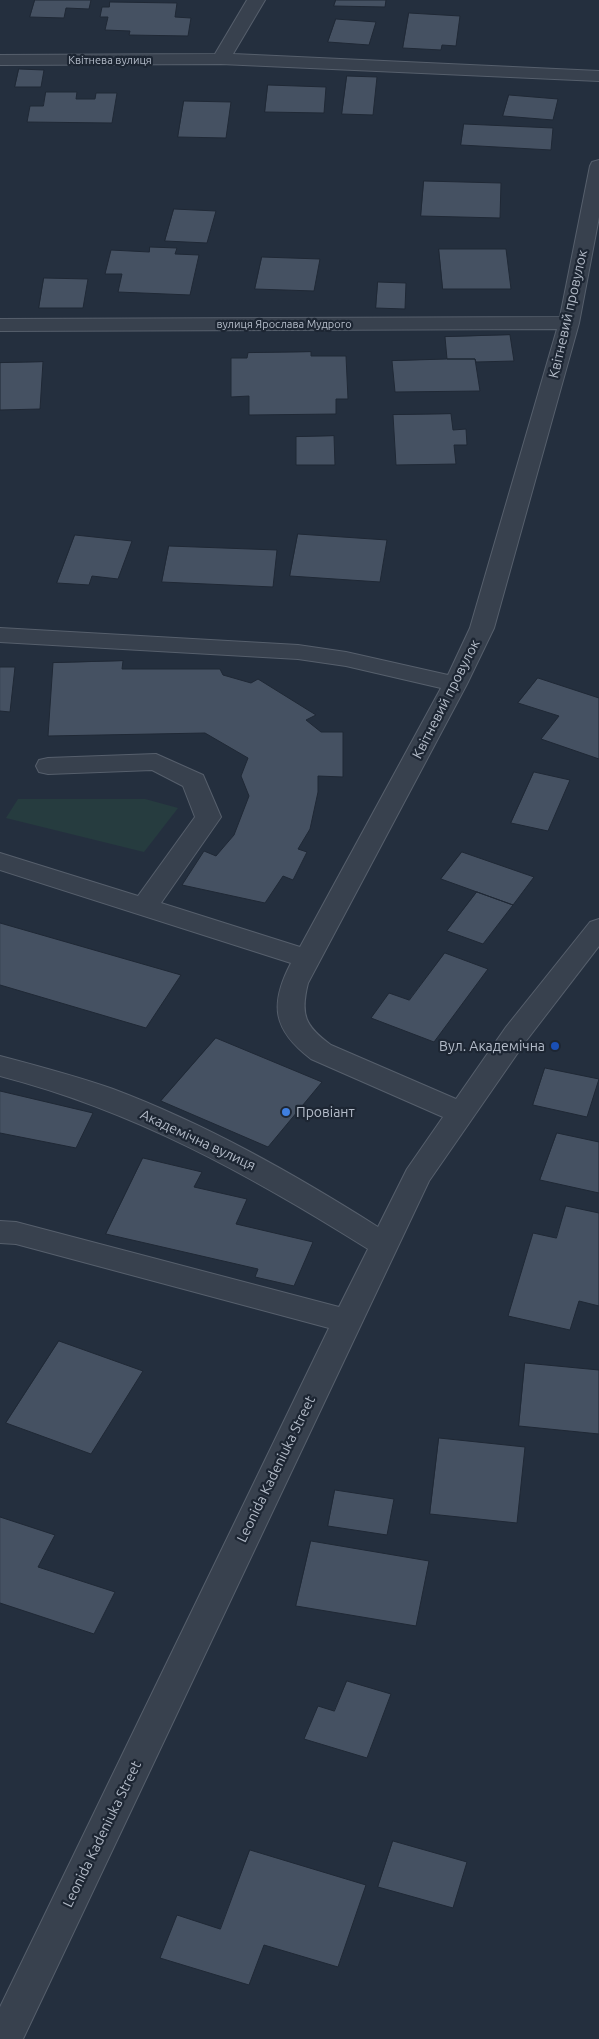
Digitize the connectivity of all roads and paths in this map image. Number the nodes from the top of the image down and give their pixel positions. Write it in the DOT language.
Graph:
graph roads {
  1 [pos="256,0"];
  2 [pos="221,59"];
  3 [pos="0,60"];
  4 [pos="599,76"];
  5 [pos="599,166"];
  6 [pos="569,323"];
  7 [pos="0,325"];
  8 [pos="0,636"];
  9 [pos="455,684"];
  10 [pos="48,766"];
  11 [pos="0,861"];
  12 [pos="144,907"];
  13 [pos="599,928"];
  14 [pos="308,959"];
  15 [pos="0,1066"];
  16 [pos="460,1112"];
  17 [pos="0,1232"];
  18 [pos="383,1244"];
  19 [pos="347,1321"];
  20 [pos="4,2039"];
  1 -- 2 [label="street"];
  2 -- 3 [label="street, Квітнева вулиця"];
  2 -- 4 [label="street"];
  5 -- 6 [label="street, Квітневий провулок"];
  6 -- 7 [label="street, вулиця Ярослава Мудрого"];
  6 -- 9 [label="street, Квітневий провулок"];
  8 -- 9 [label="street"];
  9 -- 14 [label="street, Квітневий провулок"];
  10 -- 12 [label="street"];
  11 -- 12 [label="street"];
  12 -- 14 [label="street"];
  13 -- 16 [label="street, Leonida Kadeniuka Street"];
  14 -- 16 [label="street, Квітневий провулок"];
  15 -- 18 [label="street, Академічна вулиця"];
  16 -- 18 [label="street, Leonida Kadeniuka Street"];
  17 -- 19 [label="street"];
  18 -- 19 [label="street, Leonida Kadeniuka Street"];
  19 -- 20 [label="street, Leonida Kadeniuka Street"];
}
